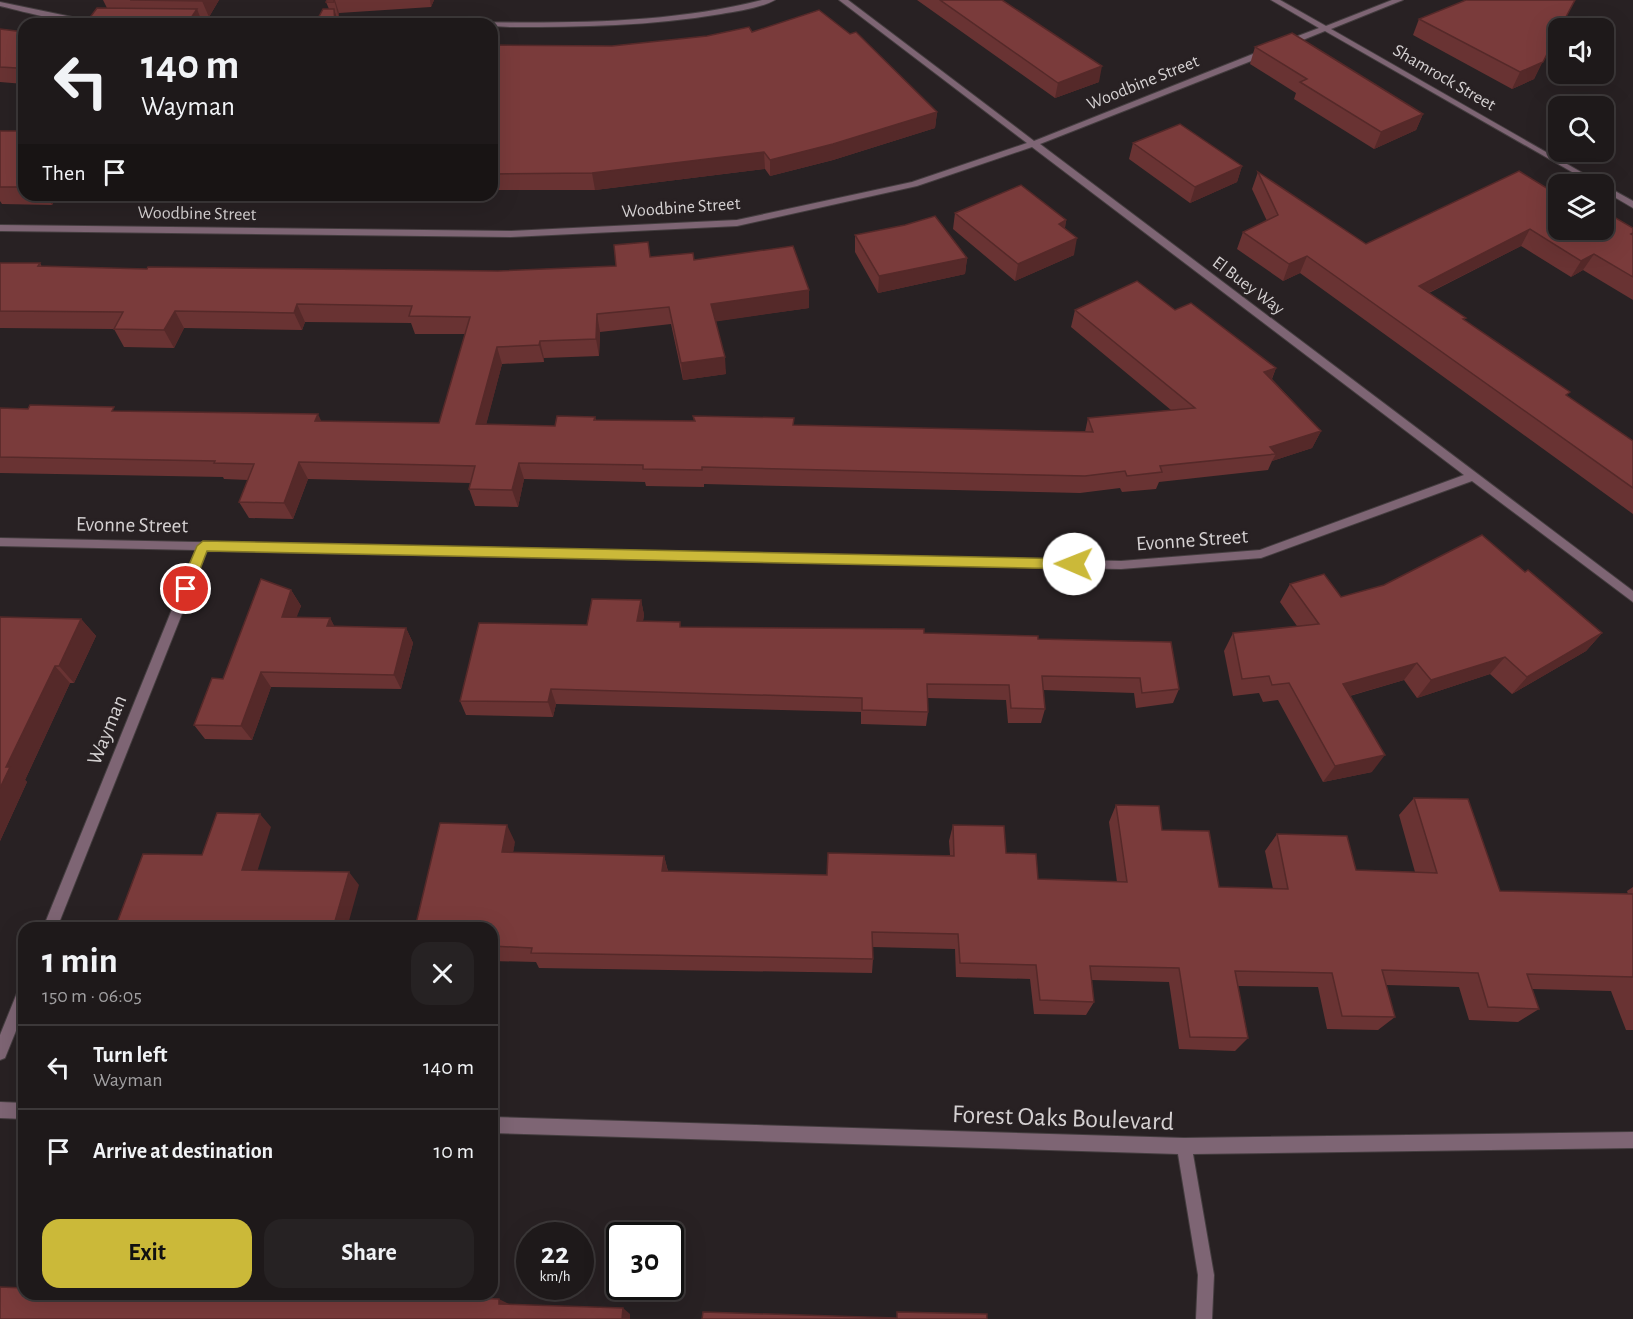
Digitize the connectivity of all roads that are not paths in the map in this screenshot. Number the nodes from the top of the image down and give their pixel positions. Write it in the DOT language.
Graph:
graph roads {
  1 [pos="771,0"];
  2 [pos="843,0"];
  3 [pos="1275,0"];
  4 [pos="1399,0"];
  5 [pos="0,4"];
  6 [pos="67,18"];
  7 [pos="498,23"];
  8 [pos="1325,29"];
  9 [pos="1282,46"];
  10 [pos="1271,50"];
  11 [pos="1033,144"];
  12 [pos="1580,174"];
  13 [pos="1614,194"];
  14 [pos="1633,205"];
  15 [pos="0,228"];
  16 [pos="1473,476"];
  17 [pos="0,542"];
  18 [pos="203,546"];
  19 [pos="1633,597"];
  20 [pos="52,922"];
  21 [pos="18,1008"];
  22 [pos="0,1053"];
  23 [pos="0,1110"];
  24 [pos="18,1111"];
  25 [pos="498,1125"];
  26 [pos="1633,1140"];
  27 [pos="1184,1146"];
  28 [pos="1204,1319"];
  1 -- 7 [label="street"];
  2 -- 11 [label="street, El Buey Way"];
  3 -- 8 [label="street, Shamrock Street"];
  4 -- 8 [label="street"];
  5 -- 6 [label="street"];
  8 -- 9 [label="street"];
  8 -- 12 [label="street, Shamrock Street"];
  10 -- 11 [label="street, Woodbine Street"];
  11 -- 15 [label="street, Woodbine Street"];
  11 -- 16 [label="street, El Buey Way"];
  13 -- 14 [label="street"];
  16 -- 18 [label="street, Evonne Street"];
  16 -- 19 [label="street, El Buey Way"];
  17 -- 18 [label="street, Evonne Street"];
  18 -- 20 [label="street, Wayman"];
  21 -- 22 [label="street"];
  23 -- 24 [label="street"];
  25 -- 27 [label="street, Forest Oaks Boulevard"];
  26 -- 27 [label="street, Forest Oaks Boulevard"];
  27 -- 28 [label="street"];
}
